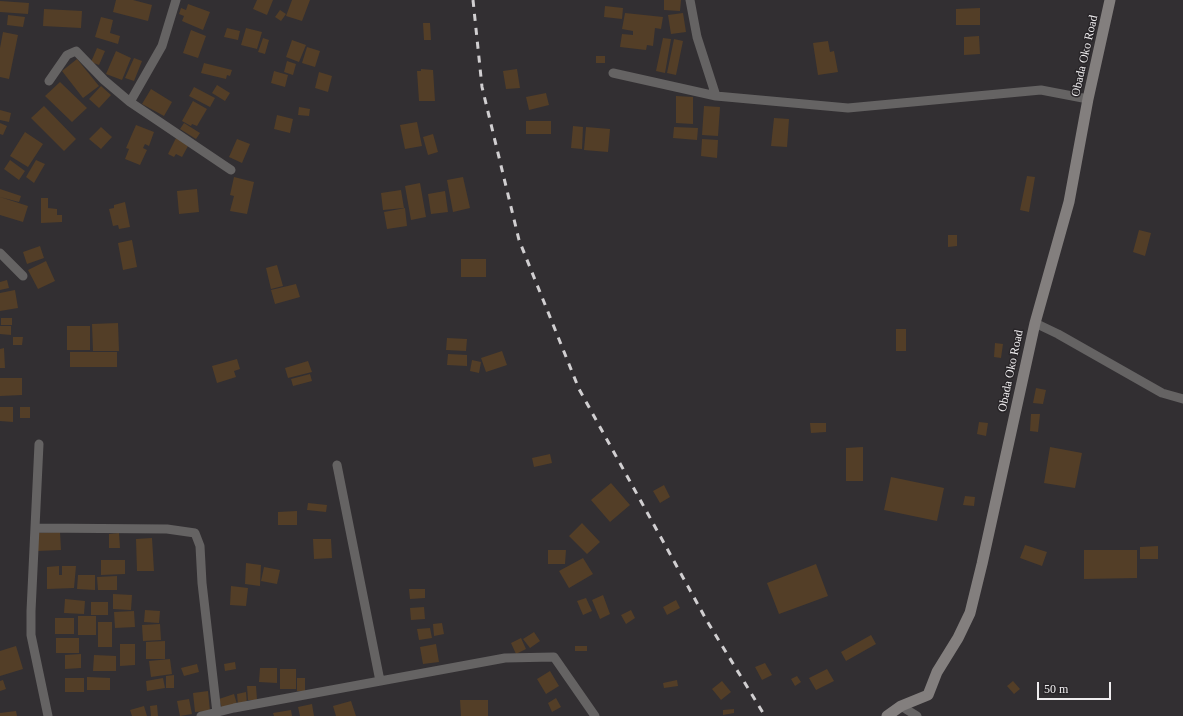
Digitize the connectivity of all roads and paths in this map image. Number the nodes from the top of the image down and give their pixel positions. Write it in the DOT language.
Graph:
graph roads {
  1 [pos="175,0"];
  2 [pos="690,0"];
  3 [pos="1110,0"];
  4 [pos="613,73"];
  5 [pos="49,81"];
  6 [pos="716,96"];
  7 [pos="1088,99"];
  8 [pos="130,102"];
  9 [pos="231,170"];
  10 [pos="0,254"];
  11 [pos="22,276"];
  12 [pos="1035,323"];
  13 [pos="1183,399"];
  14 [pos="39,444"];
  15 [pos="337,465"];
  16 [pos="35,528"];
  17 [pos="380,681"];
  18 [pos="901,706"];
  19 [pos="217,713"];
  20 [pos="48,716"];
  21 [pos="201,716"];
  22 [pos="596,716"];
  23 [pos="887,716"];
  24 [pos="917,716"];
  1 -- 8 [label="street"];
  2 -- 6 [label="street"];
  3 -- 7 [label="main road, Obada Oko Road"];
  4 -- 6 [label="street"];
  5 -- 8 [label="street"];
  6 -- 7 [label="street"];
  7 -- 12 [label="main road, Obada Oko Road"];
  8 -- 9 [label="street"];
  10 -- 11 [label="street"];
  12 -- 13 [label="street"];
  12 -- 18 [label="main road, Obada Oko Road"];
  14 -- 16 [label="street"];
  15 -- 17 [label="street"];
  16 -- 19 [label="street"];
  16 -- 20 [label="street"];
  17 -- 19 [label="street"];
  17 -- 22 [label="street"];
  18 -- 23 [label="main road, Obada Oko Road"];
  18 -- 24 [label="street"];
  19 -- 21 [label="street"];
}
